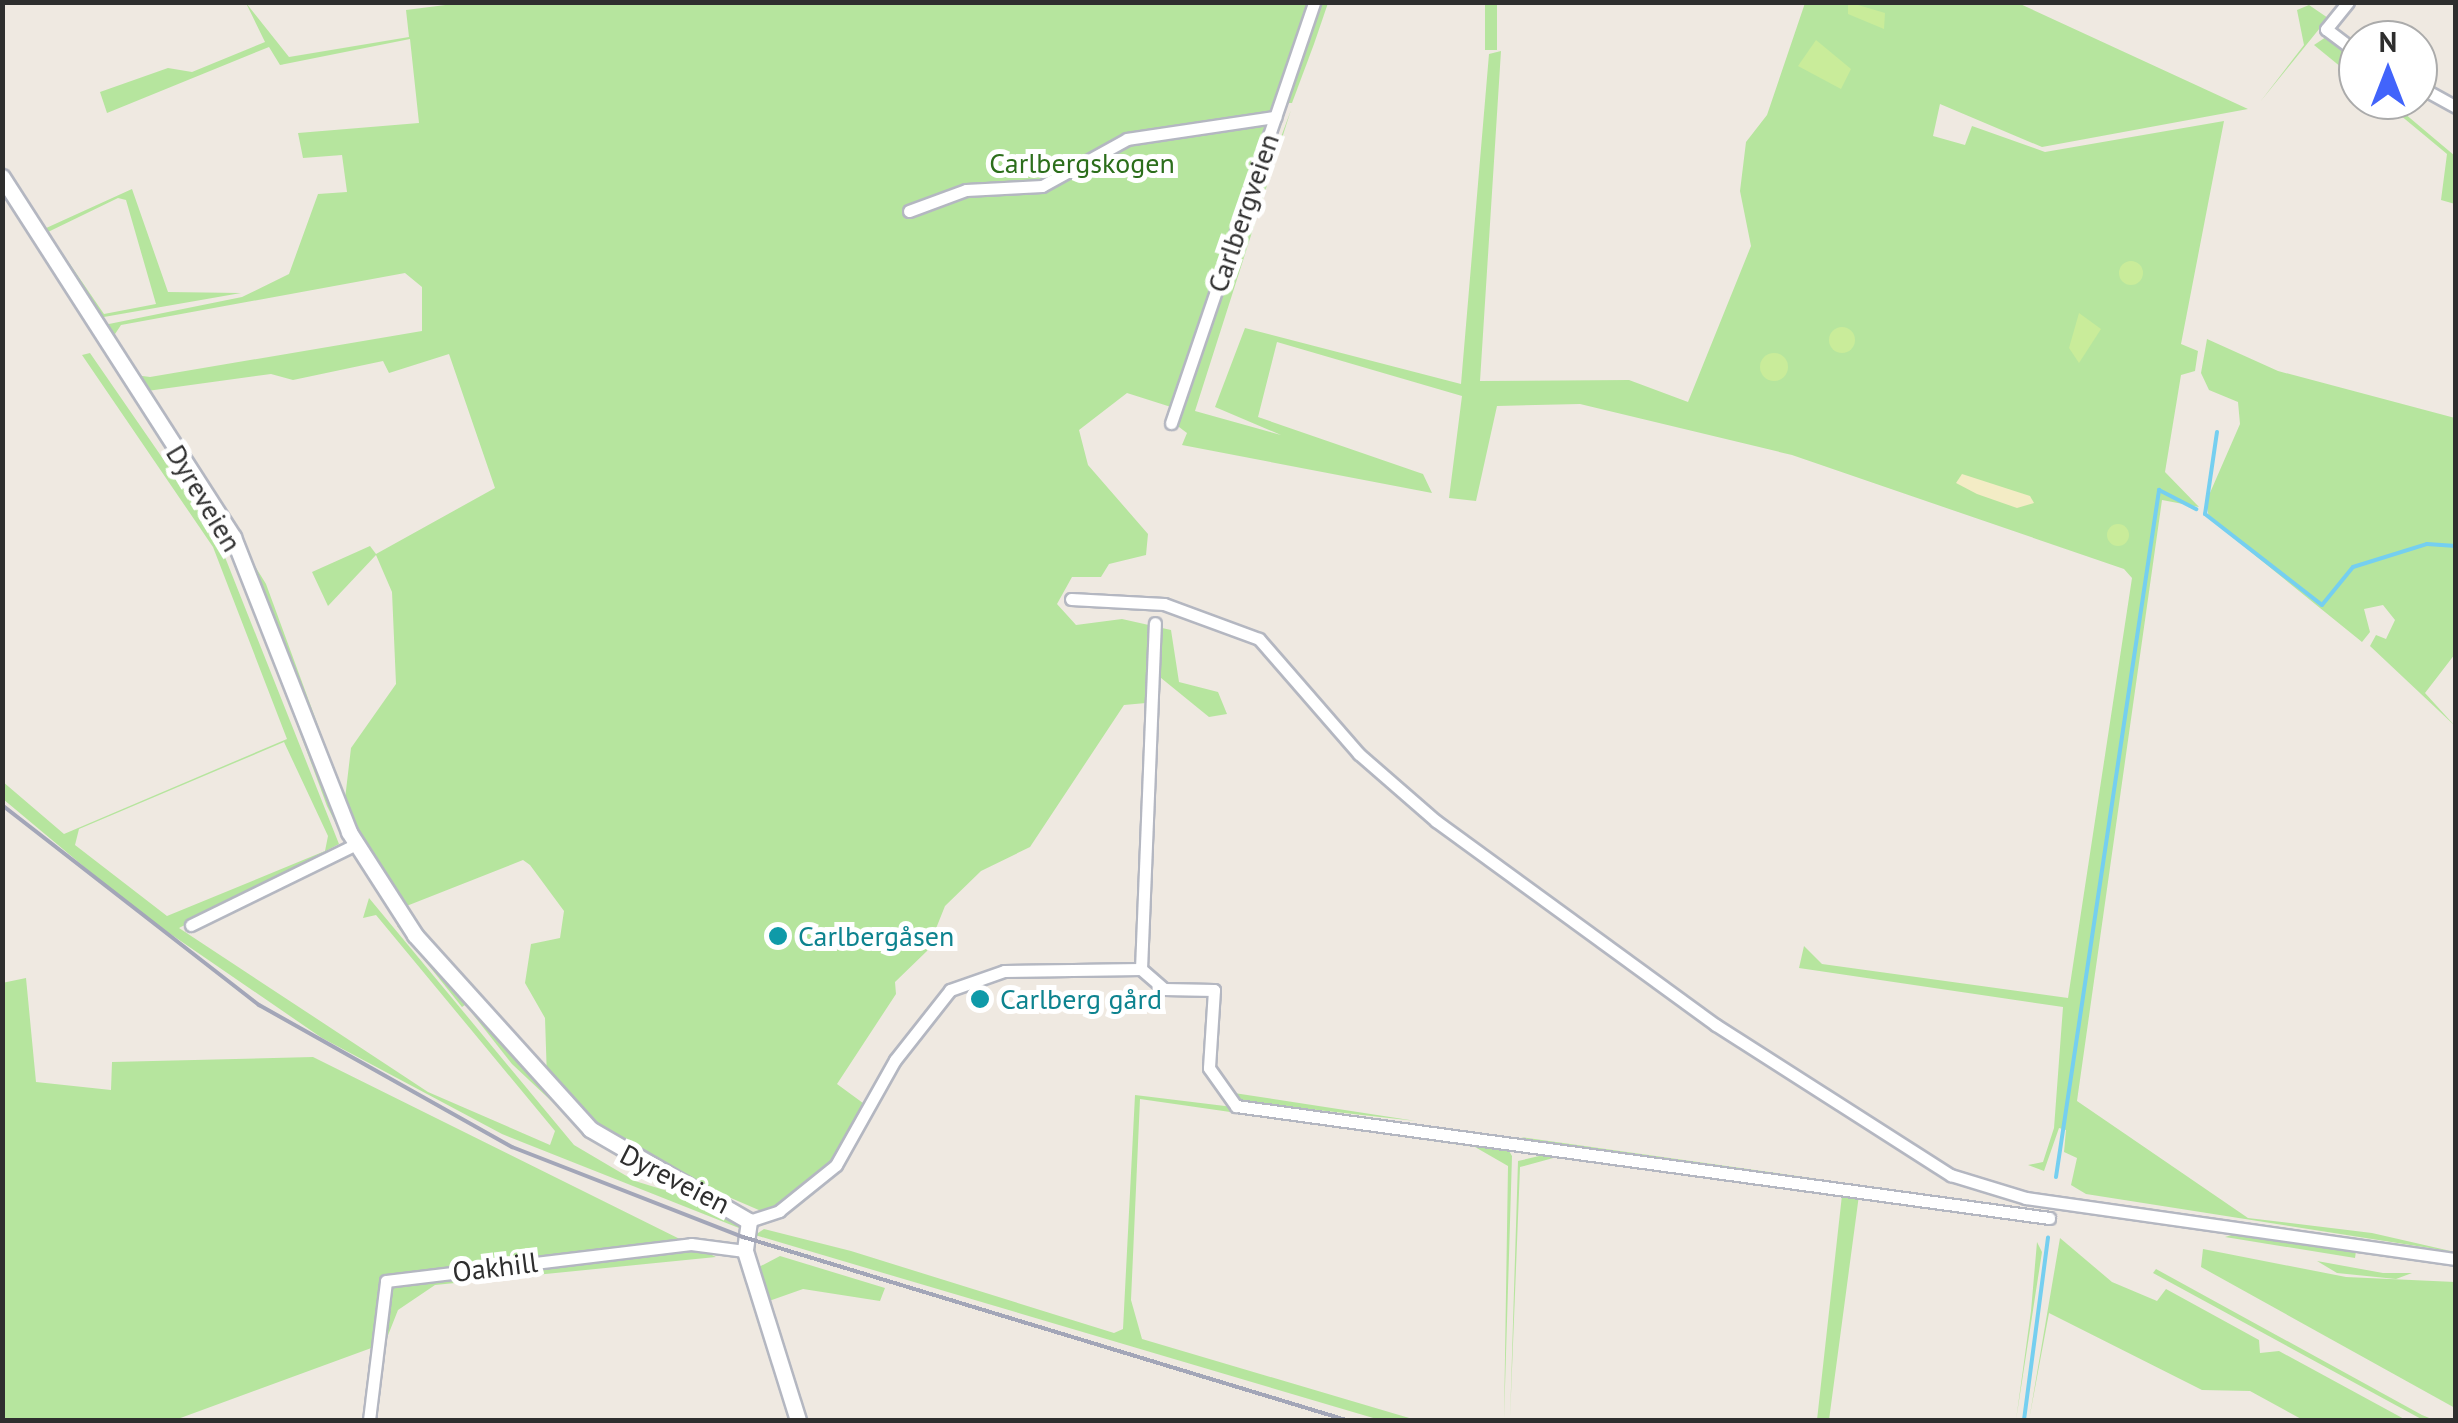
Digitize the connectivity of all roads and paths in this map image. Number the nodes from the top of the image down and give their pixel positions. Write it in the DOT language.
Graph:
graph roads {
  1 [pos="1314,2"];
  2 [pos="2348,2"];
  3 [pos="2338,37"];
  4 [pos="1275,117"];
  5 [pos="2,177"];
  6 [pos="908,210"];
  7 [pos="1171,423"];
  8 [pos="1070,599"];
  9 [pos="1156,624"];
  10 [pos="356,844"];
  11 [pos="191,925"];
  12 [pos="1141,969"];
  13 [pos="2049,1218"];
  14 [pos="749,1221"];
  15 [pos="746,1247"];
  16 [pos="2456,1258"];
  17 [pos="369,1420"];
  18 [pos="798,1420"];
  1 -- 4 [label="street, Carlbergveien"];
  2 -- 3 [label="street"];
  4 -- 6 [label="street"];
  4 -- 7 [label="street, Carlbergveien"];
  5 -- 10 [label="main road, Dyreveien"];
  8 -- 16 [label="street"];
  9 -- 12 [label="street"];
  10 -- 11 [label="street"];
  10 -- 14 [label="main road, Dyreveien"];
  12 -- 13 [label="street"];
  12 -- 14 [label="street"];
  14 -- 15 [label="main road, Dyreveien"];
  15 -- 17 [label="street, Oakhill"];
  15 -- 18 [label="main road"];
}
